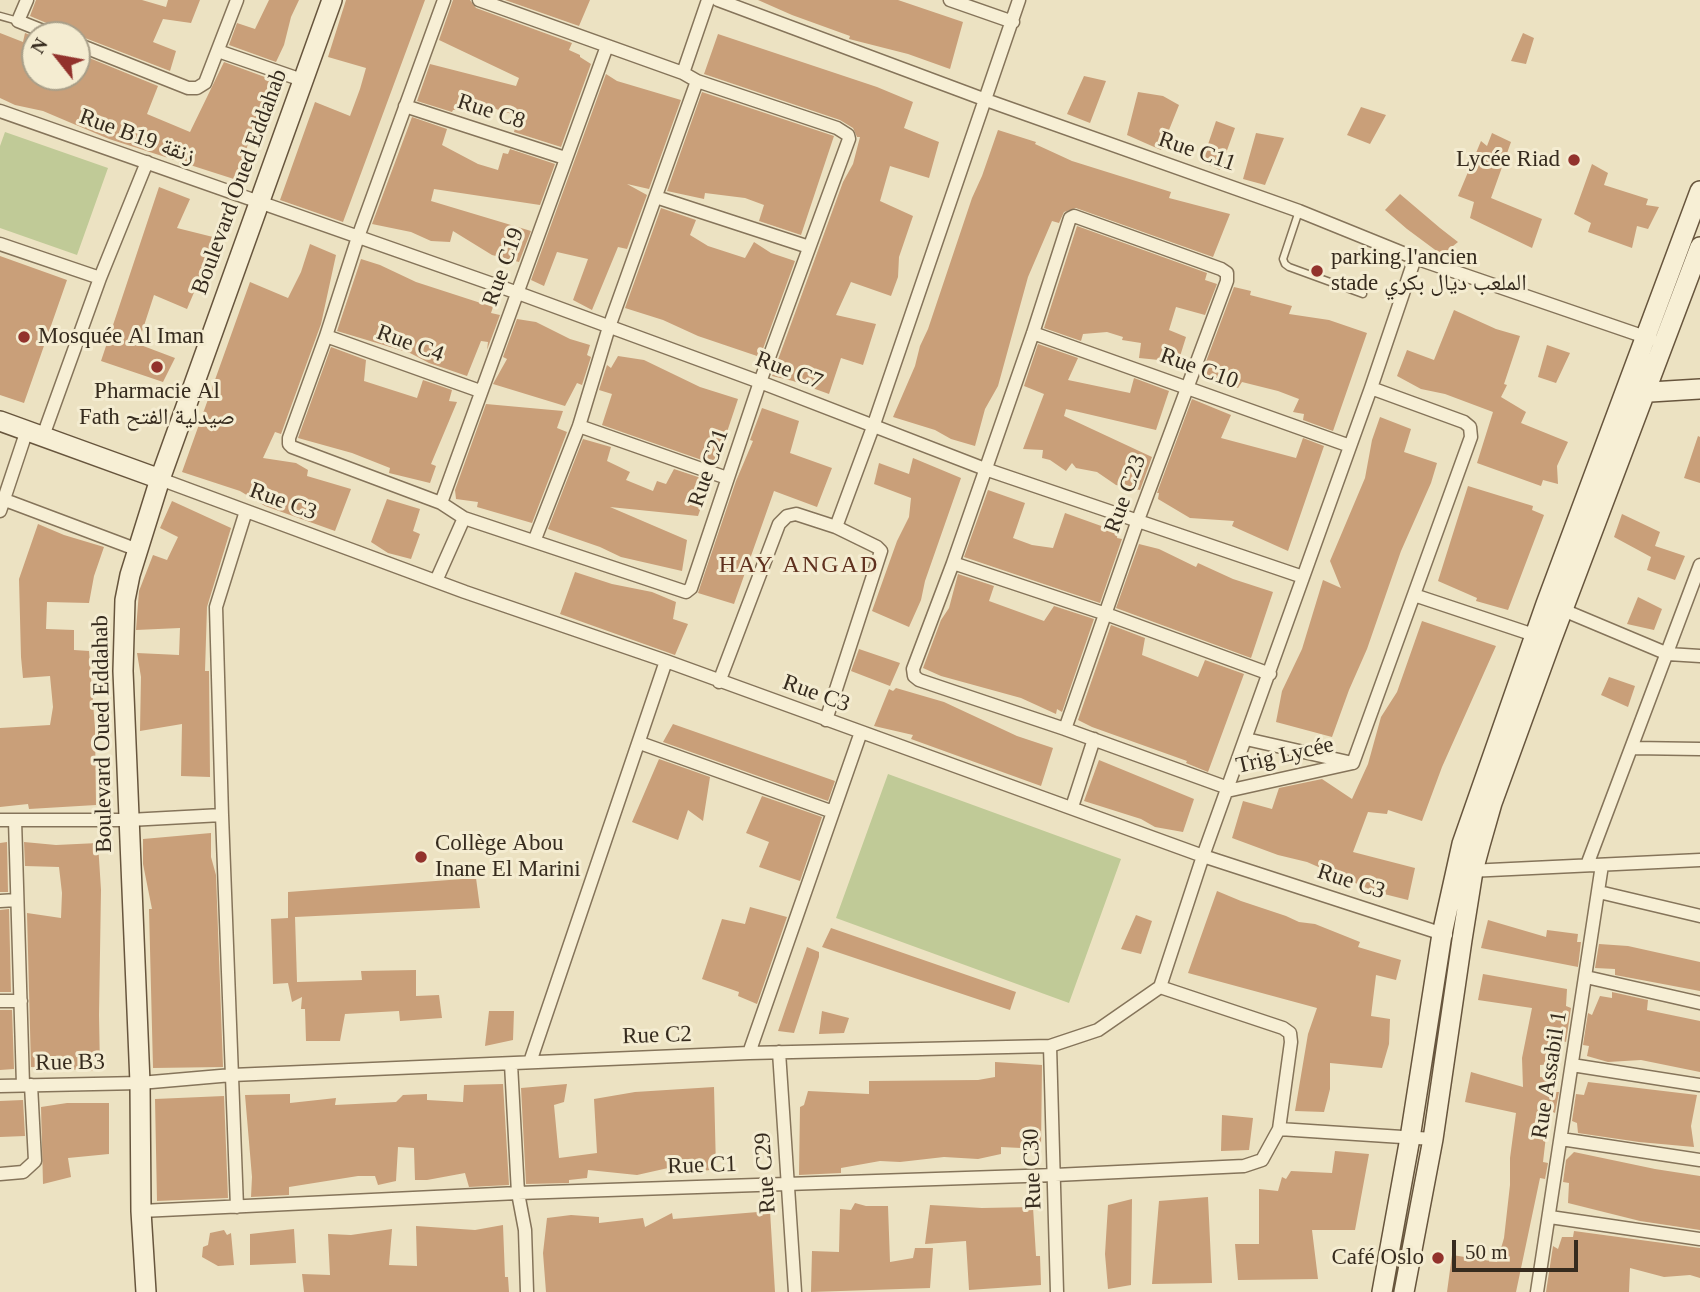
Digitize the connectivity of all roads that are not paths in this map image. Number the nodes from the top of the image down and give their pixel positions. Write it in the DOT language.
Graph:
graph roads {
  1 [pos="27,0"];
  2 [pos="237,0"];
  3 [pos="332,0"];
  4 [pos="444,0"];
  5 [pos="479,0"];
  6 [pos="708,0"];
  7 [pos="718,0"];
  8 [pos="950,0"];
  9 [pos="1019,0"];
  10 [pos="0,16"];
  11 [pos="18,21"];
  12 [pos="21,22"];
  13 [pos="1013,22"];
  14 [pos="607,46"];
  15 [pos="91,50"];
  16 [pos="218,51"];
  17 [pos="683,73"];
  18 [pos="302,80"];
  19 [pos="697,81"];
  20 [pos="986,100"];
  21 [pos="405,106"];
  22 [pos="0,111"];
  23 [pos="565,158"];
  24 [pos="147,162"];
  25 [pos="1700,191"];
  26 [pos="656,197"];
  27 [pos="259,204"];
  28 [pos="1299,211"];
  29 [pos="358,237"];
  30 [pos="0,244"];
  31 [pos="810,247"];
  32 [pos="1700,247"];
  33 [pos="1415,258"];
  34 [pos="100,278"];
  35 [pos="518,293"];
  36 [pos="1363,294"];
  37 [pos="609,327"];
  38 [pos="1032,333"];
  39 [pos="326,336"];
  40 [pos="1654,340"];
  41 [pos="760,382"];
  42 [pos="1188,387"];
  43 [pos="1371,388"];
  44 [pos="1700,388"];
  45 [pos="480,391"];
  46 [pos="1635,393"];
  47 [pos="0,421"];
  48 [pos="579,426"];
  49 [pos="873,427"];
  50 [pos="35,433"];
  51 [pos="1350,446"];
  52 [pos="985,469"];
  53 [pos="727,478"];
  54 [pos="160,479"];
  55 [pos="441,503"];
  56 [pos="2,506"];
  57 [pos="246,511"];
  58 [pos="464,518"];
  59 [pos="1138,520"];
  60 [pos="836,527"];
  61 [pos="534,539"];
  62 [pos="138,550"];
  63 [pos="953,563"];
  64 [pos="1700,565"];
  65 [pos="1303,578"];
  66 [pos="436,581"];
  67 [pos="1414,595"];
  68 [pos="1555,607"];
  69 [pos="1106,614"];
  70 [pos="1543,638"];
  71 [pos="1668,654"];
  72 [pos="1700,656"];
  73 [pos="666,661"];
  74 [pos="1270,674"];
  75 [pos="719,682"];
  76 [pos="826,720"];
  77 [pos="1065,729"];
  78 [pos="861,732"];
  79 [pos="1094,739"];
  80 [pos="1246,739"];
  81 [pos="640,744"];
  82 [pos="1633,748"];
  83 [pos="1700,749"];
  84 [pos="1353,763"];
  85 [pos="1227,790"];
  86 [pos="1072,807"];
  87 [pos="833,812"];
  88 [pos="222,815"];
  89 [pos="0,820"];
  90 [pos="15,820"];
  91 [pos="129,820"];
  92 [pos="1203,856"];
  93 [pos="1700,860"];
  94 [pos="1587,865"];
  95 [pos="1602,865"];
  96 [pos="1464,872"];
  97 [pos="1599,892"];
  98 [pos="17,900"];
  99 [pos="0,901"];
  100 [pos="1700,916"];
  101 [pos="1442,934"];
  102 [pos="1462,940"];
  103 [pos="1586,977"];
  104 [pos="1160,986"];
  105 [pos="21,1000"];
  106 [pos="0,1001"];
  107 [pos="1700,1003"];
  108 [pos="1050,1046"];
  109 [pos="779,1052"];
  110 [pos="749,1053"];
  111 [pos="530,1062"];
  112 [pos="511,1064"];
  113 [pos="1572,1065"];
  114 [pos="232,1075"];
  115 [pos="140,1083"];
  116 [pos="27,1085"];
  117 [pos="1700,1085"];
  118 [pos="0,1086"];
  119 [pos="1279,1129"];
  120 [pos="1410,1138"];
  121 [pos="1433,1139"];
  122 [pos="1561,1139"];
  123 [pos="1700,1160"];
  124 [pos="0,1174"];
  125 [pos="1055,1175"];
  126 [pos="789,1185"];
  127 [pos="518,1193"];
  128 [pos="237,1207"];
  129 [pos="141,1212"];
  130 [pos="1550,1217"];
  131 [pos="1700,1239"];
  132 [pos="146,1292"];
  133 [pos="527,1292"];
  134 [pos="795,1292"];
  135 [pos="1057,1292"];
  136 [pos="1382,1292"];
  137 [pos="1404,1292"];
  138 [pos="1537,1292"];
  1 -- 11 [label="street"];
  2 -- 16 [label="street"];
  3 -- 18 [label="main road, Boulevard Oued Eddahab"];
  4 -- 21 [label="street"];
  5 -- 14 [label="street"];
  6 -- 17 [label="street"];
  7 -- 20 [label="street, Rue C11"];
  8 -- 13 [label="street"];
  9 -- 13 [label="street"];
  10 -- 11 [label="lane"];
  11 -- 12 [label="street"];
  13 -- 20 [label="street"];
  14 -- 17 [label="street"];
  14 -- 23 [label="street, Rue C19"];
  15 -- 16 [label="street"];
  16 -- 18 [label="street"];
  17 -- 19 [label="street"];
  18 -- 27 [label="main road, Boulevard Oued Eddahab"];
  19 -- 26 [label="street"];
  19 -- 31 [label="street, Rue C21"];
  20 -- 28 [label="street, Rue C11"];
  20 -- 49 [label="street"];
  21 -- 23 [label="street, Rue C8"];
  21 -- 29 [label="street"];
  22 -- 24 [label="street, Rue B19 زنقة"];
  23 -- 35 [label="street, Rue C19"];
  24 -- 27 [label="street, Rue B19 زنقة"];
  24 -- 34 [label="street"];
  25 -- 40 [label="main road"];
  26 -- 31 [label="street"];
  26 -- 37 [label="street"];
  27 -- 29 [label="street, Rue C7"];
  27 -- 54 [label="main road, Boulevard Oued Eddahab"];
  28 -- 33 [label="street, Rue C11"];
  28 -- 36 [label="lane"];
  29 -- 35 [label="street, Rue C7"];
  29 -- 39 [label="street"];
  30 -- 34 [label="street"];
  31 -- 41 [label="street, Rue C21"];
  32 -- 40 [label="main road"];
  33 -- 40 [label="street, Rue C11"];
  33 -- 43 [label="street"];
  34 -- 50 [label="street"];
  35 -- 37 [label="street, Rue C7"];
  35 -- 45 [label="street, Rue C19"];
  37 -- 41 [label="street, Rue C7"];
  37 -- 48 [label="street"];
  38 -- 42 [label="street, Rue C10"];
  38 -- 42 [label="street, Rue C23"];
  38 -- 52 [label="street"];
  39 -- 45 [label="street, Rue C4"];
  39 -- 55 [label="street, Rue C21"];
  40 -- 46 [label="main road"];
  41 -- 49 [label="street, Rue C7"];
  41 -- 53 [label="street, Rue C21"];
  42 -- 51 [label="street, Rue C10"];
  42 -- 59 [label="street, Rue C23"];
  43 -- 51 [label="street"];
  43 -- 67 [label="street"];
  44 -- 46 [label="main road"];
  45 -- 55 [label="street, Rue C19"];
  46 -- 68 [label="main road"];
  47 -- 50 [label="main road"];
  48 -- 53 [label="street"];
  48 -- 61 [label="street"];
  49 -- 52 [label="street, Rue C7"];
  49 -- 60 [label="street"];
  50 -- 54 [label="main road"];
  50 -- 56 [label="street"];
  51 -- 65 [label="street"];
  52 -- 59 [label="street, Rue C7"];
  52 -- 63 [label="street"];
  53 -- 61 [label="street, Rue C21"];
  54 -- 57 [label="street, Rue C3"];
  54 -- 62 [label="main road, Boulevard Oued Eddahab"];
  55 -- 58 [label="street, Rue C21"];
  56 -- 62 [label="street"];
  57 -- 66 [label="street, Rue C3"];
  57 -- 88 [label="street"];
  58 -- 61 [label="street, Rue C21"];
  58 -- 66 [label="street"];
  59 -- 65 [label="street, Rue C7"];
  59 -- 69 [label="street, Rue C23"];
  60 -- 75 [label="street"];
  60 -- 76 [label="street"];
  62 -- 91 [label="main road, Boulevard Oued Eddahab"];
  63 -- 69 [label="street"];
  63 -- 77 [label="street"];
  64 -- 71 [label="street"];
  65 -- 74 [label="street"];
  66 -- 73 [label="street, Rue C3"];
  67 -- 70 [label="street"];
  67 -- 84 [label="street"];
  68 -- 70 [label="main road"];
  68 -- 71 [label="street"];
  69 -- 74 [label="street"];
  69 -- 77 [label="street, Rue C23"];
  70 -- 96 [label="main road"];
  71 -- 72 [label="street"];
  71 -- 82 [label="street"];
  73 -- 75 [label="street, Rue C3"];
  73 -- 81 [label="street"];
  74 -- 80 [label="street"];
  75 -- 76 [label="street, Rue C3"];
  76 -- 78 [label="street, Rue C3"];
  77 -- 79 [label="street"];
  78 -- 86 [label="street, Rue C3"];
  78 -- 87 [label="street"];
  79 -- 85 [label="street"];
  79 -- 86 [label="street"];
  80 -- 84 [label="street"];
  80 -- 85 [label="street"];
  81 -- 87 [label="street"];
  81 -- 111 [label="street"];
  82 -- 83 [label="street"];
  82 -- 94 [label="street"];
  84 -- 85 [label="street, Trig Lycée"];
  85 -- 92 [label="street"];
  86 -- 92 [label="street, Rue C3"];
  87 -- 110 [label="street"];
  88 -- 91 [label="street"];
  88 -- 114 [label="street"];
  89 -- 90 [label="street"];
  90 -- 91 [label="street"];
  90 -- 98 [label="street"];
  91 -- 115 [label="main road, Boulevard Oued Eddahab"];
  92 -- 101 [label="street, Rue C3"];
  92 -- 104 [label="street"];
  93 -- 95 [label="street"];
  94 -- 95 [label="street"];
  94 -- 96 [label="street"];
  95 -- 97 [label="street, Rue Assabil 1"];
  96 -- 101 [label="main road"];
  96 -- 102 [label="main road"];
  97 -- 100 [label="street"];
  97 -- 103 [label="street, Rue Assabil 1"];
  98 -- 99 [label="street"];
  98 -- 105 [label="street"];
  101 -- 102 [label="street, Rue C3"];
  101 -- 120 [label="main road"];
  102 -- 121 [label="main road"];
  103 -- 107 [label="street"];
  103 -- 113 [label="street, Rue Assabil 1"];
  104 -- 108 [label="street, Rue C2"];
  104 -- 119 [label="street"];
  105 -- 106 [label="street"];
  105 -- 116 [label="street"];
  108 -- 109 [label="street, Rue C2"];
  108 -- 125 [label="street, Rue C30"];
  109 -- 110 [label="street, Rue C2"];
  109 -- 126 [label="street, Rue C29"];
  110 -- 111 [label="street, Rue C2"];
  111 -- 112 [label="street, Rue C2"];
  112 -- 114 [label="street, Rue C2"];
  112 -- 127 [label="street"];
  113 -- 117 [label="street"];
  113 -- 122 [label="street, Rue Assabil 1"];
  114 -- 115 [label="street, Rue C2"];
  114 -- 128 [label="street"];
  115 -- 116 [label="street, Rue B3"];
  115 -- 129 [label="main road, Boulevard Oued Eddahab"];
  116 -- 118 [label="street, Rue B3"];
  116 -- 124 [label="street"];
  119 -- 120 [label="street"];
  119 -- 125 [label="street, Rue C1"];
  120 -- 121 [label="street"];
  120 -- 136 [label="main road"];
  121 -- 137 [label="main road"];
  122 -- 123 [label="street"];
  122 -- 130 [label="street, Rue Assabil 1"];
  125 -- 126 [label="street, Rue C1"];
  125 -- 135 [label="street, Rue C30"];
  126 -- 127 [label="street, Rue C1"];
  126 -- 134 [label="street, Rue C29"];
  127 -- 128 [label="street, Rue C1"];
  127 -- 133 [label="street"];
  128 -- 129 [label="street, Rue C1"];
  129 -- 132 [label="main road, Boulevard Oued Eddahab"];
  130 -- 131 [label="street"];
  130 -- 138 [label="street, Rue Assabil 1"];
}
